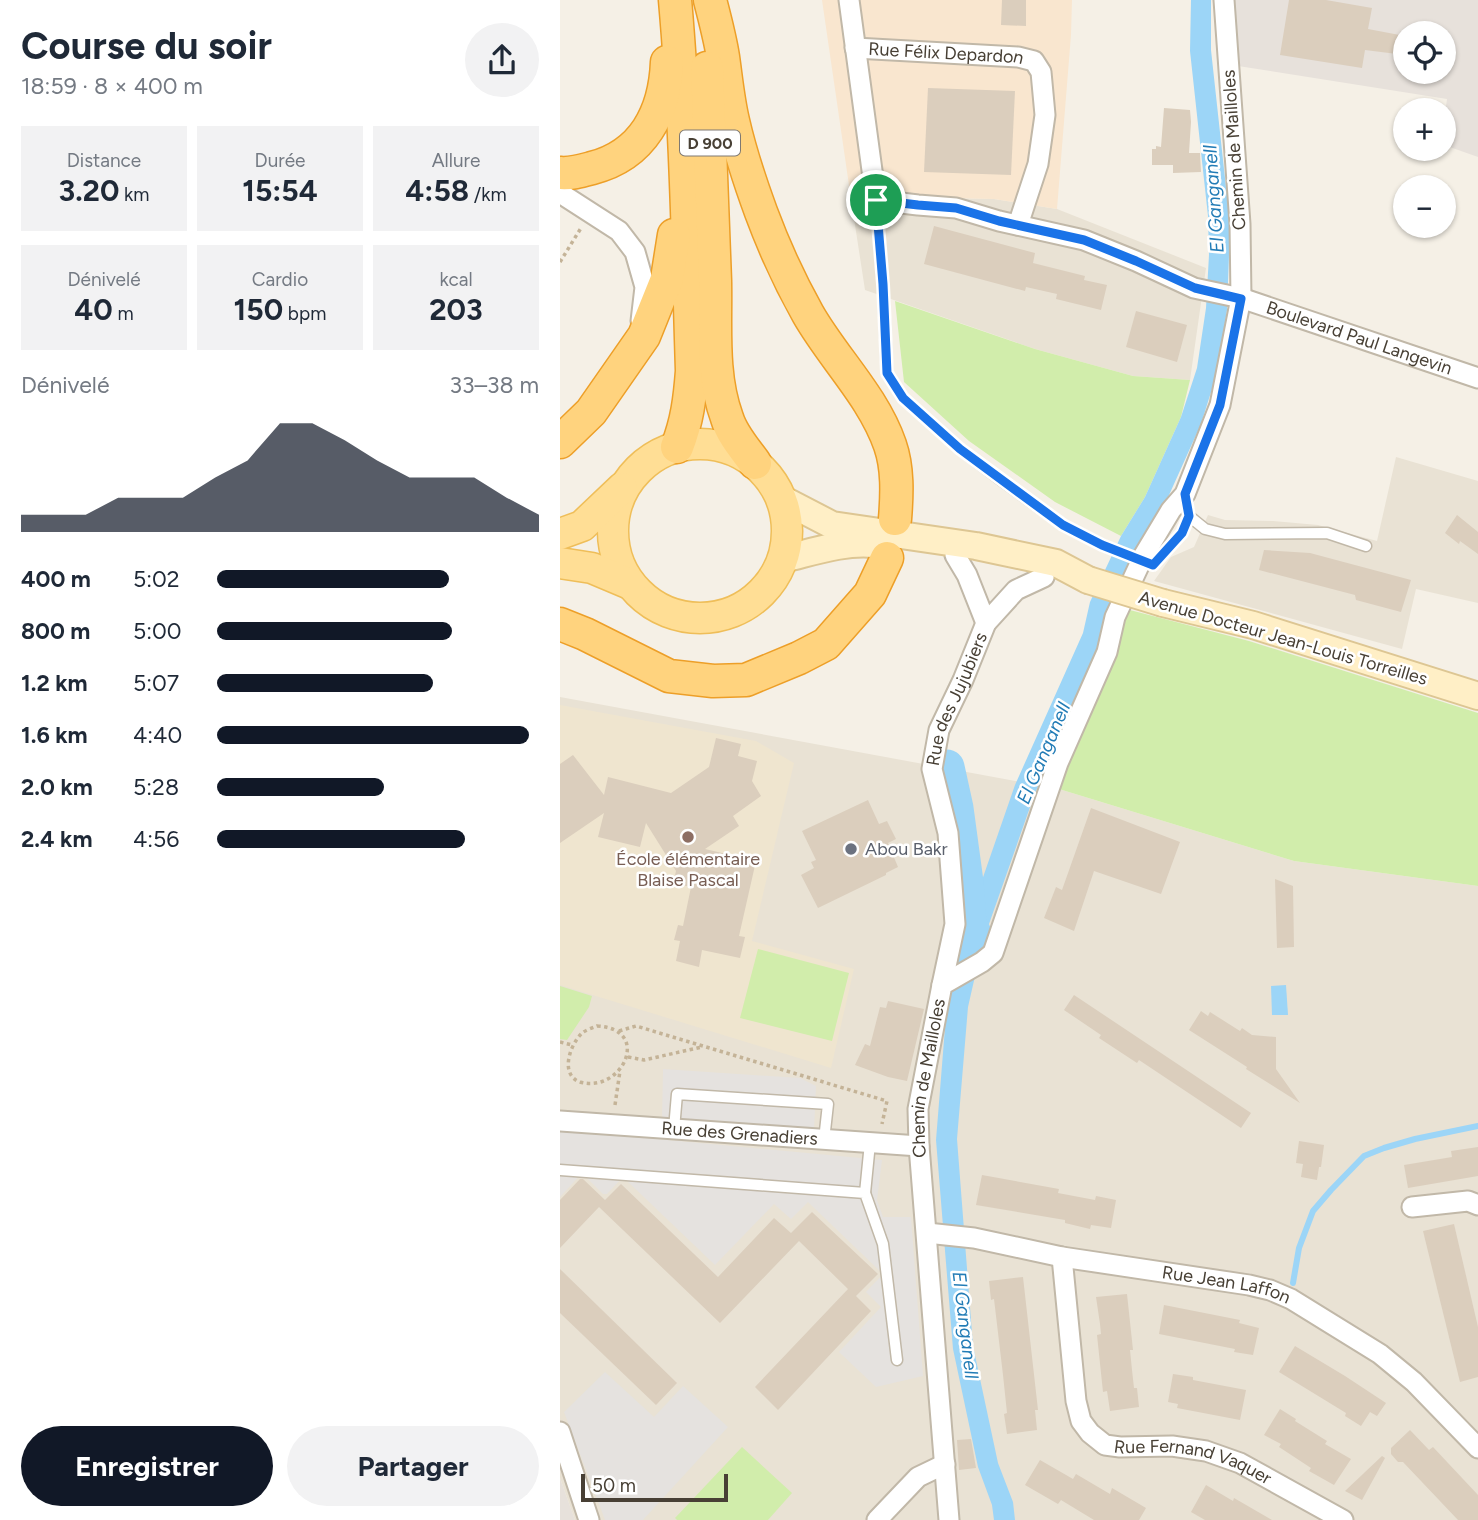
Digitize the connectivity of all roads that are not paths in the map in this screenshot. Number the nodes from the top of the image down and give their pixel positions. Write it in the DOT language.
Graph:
graph roads {
  1 [pos="668,0"];
  2 [pos="675,0"];
  3 [pos="708,0"];
  4 [pos="849,0"];
  5 [pos="1224,0"];
  6 [pos="855,48"];
  7 [pos="686,164"];
  8 [pos="560,173"];
  9 [pos="560,193"];
  10 [pos="876,200"];
  11 [pos="1018,225"];
  12 [pos="702,292"];
  13 [pos="1237,298"];
  14 [pos="638,346"];
  15 [pos="1478,378"];
  16 [pos="560,442"];
  17 [pos="677,447"];
  18 [pos="755,463"];
  19 [pos="627,483"];
  20 [pos="1185,494"];
  21 [pos="782,499"];
  22 [pos="1189,516"];
  23 [pos="895,519"];
  24 [pos="560,534"];
  25 [pos="860,536"];
  26 [pos="1366,546"];
  27 [pos="955,555"];
  28 [pos="887,558"];
  29 [pos="783,559"];
  30 [pos="560,564"];
  31 [pos="1044,577"];
  32 [pos="1088,580"];
  33 [pos="630,584"];
  34 [pos="986,623"];
  35 [pos="560,624"];
  36 [pos="1478,696"];
  37 [pos="946,982"];
  38 [pos="560,1121"];
  39 [pos="674,1129"];
  40 [pos="824,1140"];
  41 [pos="874,1143"];
  42 [pos="919,1146"];
  43 [pos="560,1170"];
  44 [pos="865,1193"];
  45 [pos="1478,1205"];
  46 [pos="1412,1207"];
  47 [pos="934,1233"];
  48 [pos="1062,1257"];
  49 [pos="897,1360"];
  50 [pos="560,1433"];
  51 [pos="1478,1448"];
  52 [pos="944,1464"];
  53 [pos="589,1520"];
  54 [pos="877,1520"];
  55 [pos="949,1520"];
  56 [pos="1343,1520"];
  1 -- 8 [label="highway"];
  2 -- 7 [label="highway, D 900"];
  3 -- 12 [label="highway, D 900"];
  3 -- 23 [label="highway"];
  4 -- 6 [label="street"];
  5 -- 13 [label="street, Chemin de Mailloles"];
  6 -- 10 [label="street"];
  6 -- 11 [label="street, Rue Félix Depardon"];
  7 -- 12 [label="highway, D 900"];
  7 -- 14 [label="highway"];
  9 -- 14 [label="street"];
  10 -- 11 [label="street, Boulevard Paul Langevin"];
  10 -- 22 [label="lane, bridge"];
  11 -- 13 [label="street, Boulevard Paul Langevin"];
  12 -- 17 [label="highway, D 900"];
  12 -- 18 [label="highway, D 900"];
  13 -- 15 [label="street, Boulevard Paul Langevin"];
  13 -- 20 [label="street, Chemin de Mailloles"];
  14 -- 16 [label="highway"];
  17 -- 18 [label="main road"];
  17 -- 19 [label="main road"];
  18 -- 21 [label="main road"];
  19 -- 24 [label="main road"];
  19 -- 33 [label="main road"];
  20 -- 22 [label="lane"];
  20 -- 37 [label="street, Chemin de Mailloles"];
  21 -- 25 [label="main road"];
  21 -- 29 [label="main road"];
  22 -- 26 [label="lane"];
  25 -- 27 [label="main road, Avenue Docteur Jean-Louis Torreilles"];
  25 -- 29 [label="main road"];
  25 -- 32 [label="main road, Avenue Docteur Jean-Louis Torreilles"];
  27 -- 31 [label="main road, Avenue Docteur Jean-Louis Torreilles"];
  27 -- 34 [label="street"];
  28 -- 35 [label="highway"];
  29 -- 33 [label="main road"];
  30 -- 33 [label="main road"];
  31 -- 32 [label="main road, Avenue Docteur Jean-Louis Torreilles"];
  31 -- 34 [label="street"];
  32 -- 36 [label="main road, Avenue Docteur Jean-Louis Torreilles, bridge"];
  34 -- 37 [label="street, Rue des Jujubiers"];
  37 -- 42 [label="street, Chemin de Mailloles"];
  38 -- 39 [label="street, Rue des Grenadiers"];
  39 -- 40 [label="street, Rue des Grenadiers"];
  39 -- 40 [label="lane"];
  40 -- 41 [label="street, Rue des Grenadiers"];
  41 -- 42 [label="street, Rue des Grenadiers"];
  41 -- 44 [label="lane"];
  42 -- 47 [label="street, Chemin de Mailloles"];
  43 -- 44 [label="lane"];
  44 -- 49 [label="lane"];
  45 -- 46 [label="street"];
  47 -- 48 [label="street, Rue Jean Laffon"];
  47 -- 52 [label="street, Chemin de Mailloles"];
  48 -- 51 [label="street, Rue Jean Laffon"];
  48 -- 56 [label="street, Rue Fernand Vaquer"];
  50 -- 53 [label="street"];
  52 -- 54 [label="street"];
  52 -- 55 [label="street, Chemin de Mailloles"];
}
